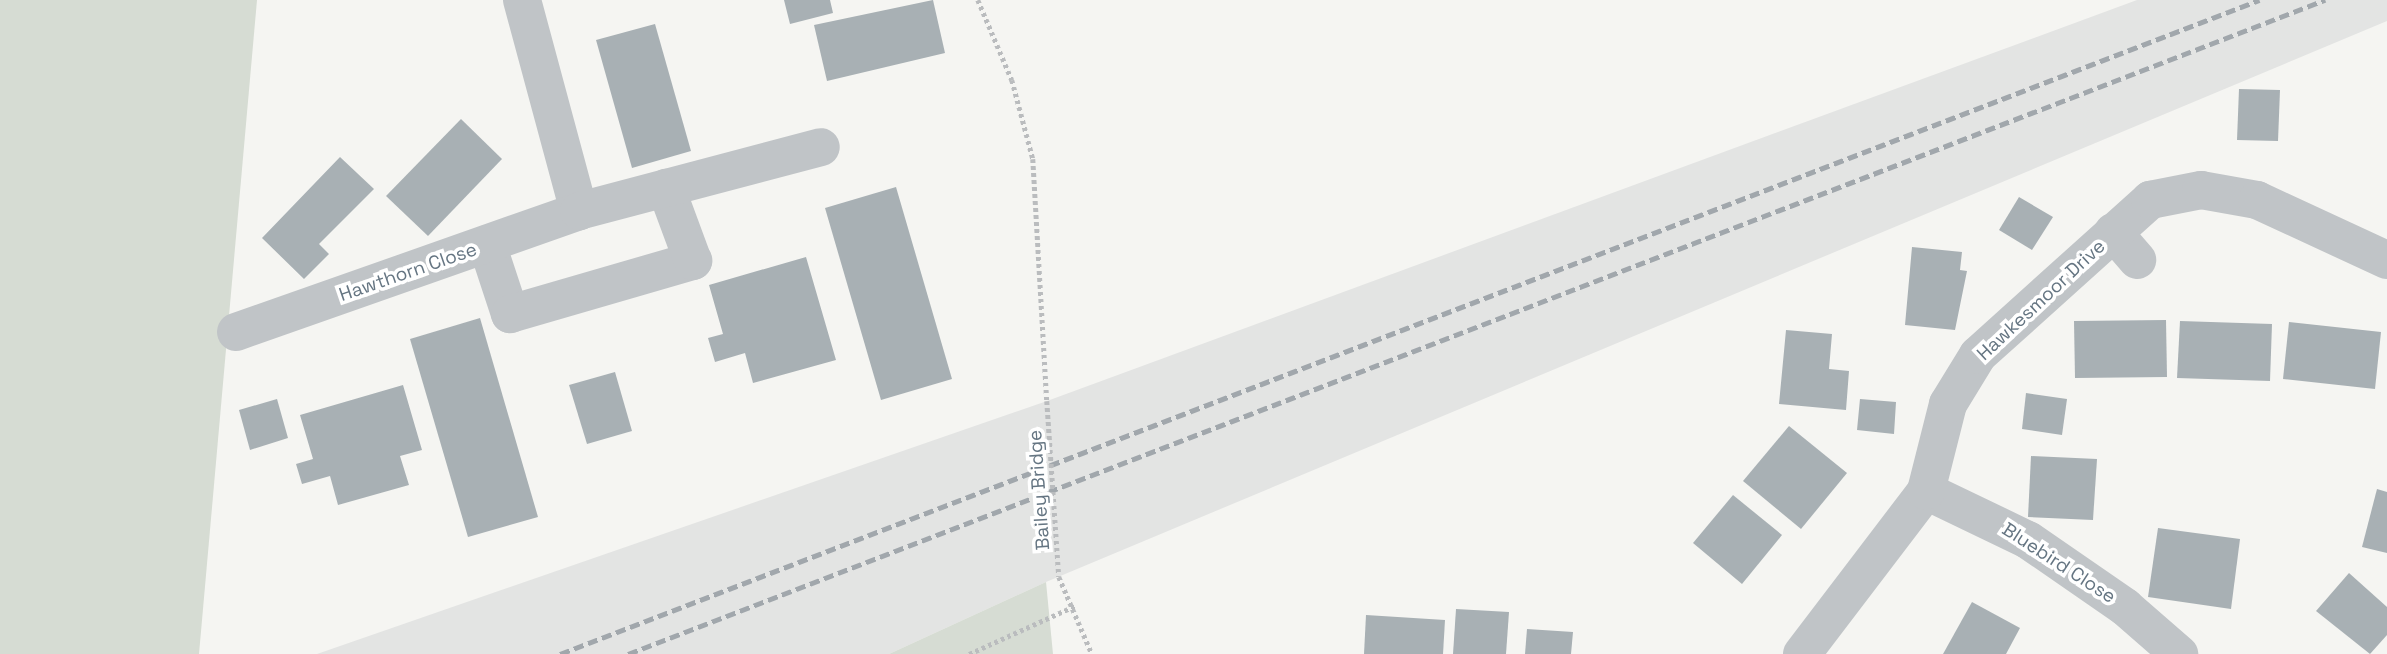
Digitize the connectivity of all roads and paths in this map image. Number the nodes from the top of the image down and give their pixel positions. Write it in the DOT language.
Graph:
graph roads {
  1 [pos="522,0"];
  2 [pos="978,0"];
  3 [pos="821,147"];
  4 [pos="673,186"];
  5 [pos="579,211"];
  6 [pos="487,244"];
  7 [pos="2387,260"];
  8 [pos="236,332"];
  9 [pos="1926,491"];
  10 [pos="1075,606"];
  11 [pos="969,654"];
  12 [pos="1092,654"];
  13 [pos="1802,654"];
  14 [pos="2179,654"];
  1 -- 5 [label="street"];
  2 -- 10 [label="path, Bailey Bridge, bridge"];
  3 -- 4 [label="street, Hawthorn Close"];
  4 -- 5 [label="street, Hawthorn Close"];
  4 -- 6 [label="street"];
  5 -- 6 [label="street, Hawthorn Close"];
  6 -- 8 [label="street, Hawthorn Close"];
  7 -- 9 [label="street, Hawkesmoor Drive"];
  9 -- 13 [label="street, Hawkesmoor Drive"];
  9 -- 14 [label="street, Bluebird Close"];
  10 -- 11 [label="path"];
  10 -- 12 [label="path"];
}
